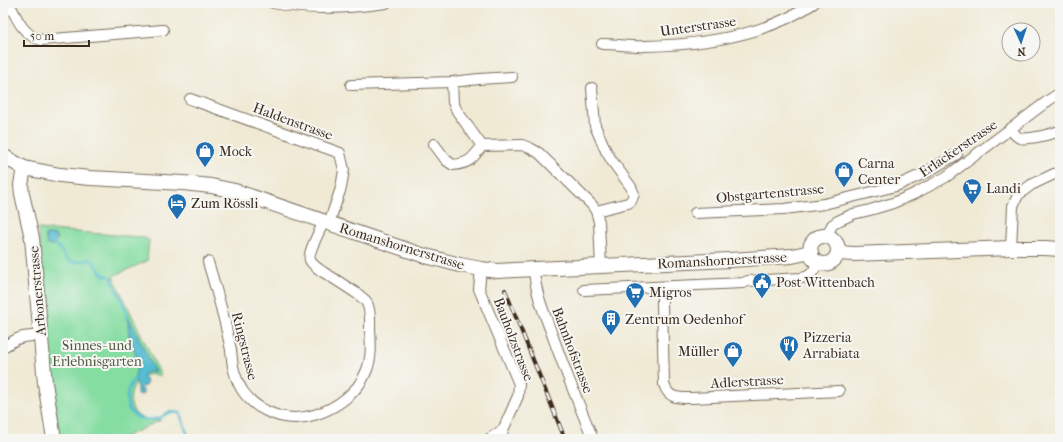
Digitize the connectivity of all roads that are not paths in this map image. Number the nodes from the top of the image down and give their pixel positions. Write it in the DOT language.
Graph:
graph roads {
  1 [pos="9,3"];
  2 [pos="273,3"];
  3 [pos="386,3"];
  4 [pos="814,3"];
  5 [pos="163,30"];
  6 [pos="602,44"];
  7 [pos="512,77"];
  8 [pos="452,82"];
  9 [pos="351,85"];
  10 [pos="592,88"];
  11 [pos="1060,93"];
  12 [pos="190,99"];
  13 [pos="1010,129"];
  14 [pos="1060,131"];
  15 [pos="434,144"];
  16 [pos="482,146"];
  17 [pos="957,154"];
  18 [pos="3,156"];
  19 [pos="24,168"];
  20 [pos="1060,173"];
  21 [pos="866,193"];
  22 [pos="870,210"];
  23 [pos="596,211"];
  24 [pos="695,213"];
  25 [pos="326,222"];
  26 [pos="827,236"];
  27 [pos="1011,248"];
  28 [pos="1060,249"];
  29 [pos="838,252"];
  30 [pos="814,257"];
  31 [pos="208,262"];
  32 [pos="601,267"];
  33 [pos="481,269"];
  34 [pos="534,270"];
  35 [pos="662,287"];
  36 [pos="584,290"];
  37 [pos="41,335"];
  38 [pos="3,347"];
  39 [pos="839,390"];
  40 [pos="502,435"];
  41 [pos="54,439"];
  42 [pos="489,439"];
  43 [pos="593,439"];
  1 -- 5 [label="street"];
  2 -- 3 [label="street"];
  4 -- 6 [label="street, Unterstrasse"];
  7 -- 8 [label="street"];
  8 -- 9 [label="street"];
  8 -- 16 [label="street"];
  10 -- 23 [label="street"];
  11 -- 13 [label="street, Erlackerstrasse"];
  12 -- 25 [label="street, Haldenstrasse"];
  13 -- 14 [label="street"];
  13 -- 22 [label="street, Erlackerstrasse"];
  15 -- 16 [label="street"];
  16 -- 23 [label="street"];
  17 -- 21 [label="street, Obstgartenstrasse"];
  18 -- 19 [label="main road, Romanshornerstrasse"];
  19 -- 25 [label="main road, Romanshornerstrasse"];
  19 -- 37 [label="main road, Arbonerstrasse"];
  20 -- 27 [label="street"];
  21 -- 22 [label="street"];
  21 -- 24 [label="street, Obstgartenstrasse"];
  22 -- 26 [label="street, Erlackerstrasse"];
  23 -- 32 [label="street"];
  25 -- 31 [label="street, Ringstrasse"];
  25 -- 33 [label="main road, Romanshornerstrasse"];
  26 -- 29 [label="main road"];
  26 -- 30 [label="main road"];
  27 -- 28 [label="main road"];
  27 -- 29 [label="main road"];
  29 -- 30 [label="main road"];
  30 -- 32 [label="main road, Romanshornerstrasse"];
  30 -- 35 [label="street"];
  32 -- 34 [label="main road, Romanshornerstrasse"];
  33 -- 34 [label="main road, Romanshornerstrasse"];
  33 -- 40 [label="street, Bauholzstrasse"];
  34 -- 43 [label="street, Bahnhofstrasse"];
  35 -- 36 [label="street"];
  35 -- 39 [label="street, Adlerstrasse"];
  37 -- 38 [label="street"];
  37 -- 41 [label="main road, Arbonerstrasse"];
  40 -- 42 [label="street"];
}
